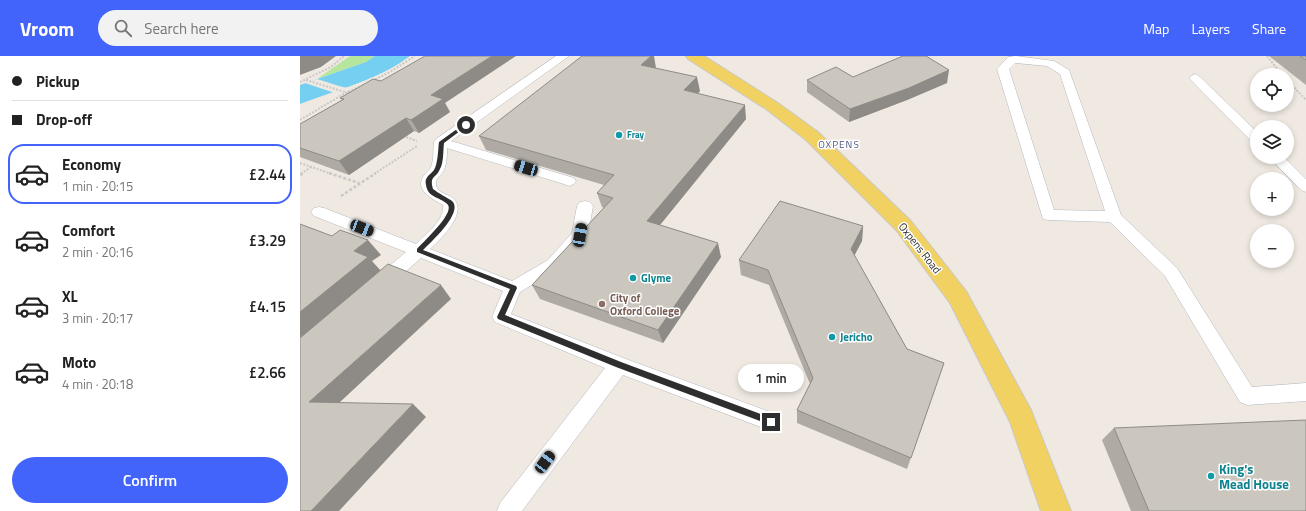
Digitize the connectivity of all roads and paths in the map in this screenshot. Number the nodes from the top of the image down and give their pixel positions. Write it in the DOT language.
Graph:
graph roads {
  1 [pos="344,56"];
  2 [pos="415,56"];
  3 [pos="563,56"];
  4 [pos="693,56"];
  5 [pos="1267,56"];
  6 [pos="1276,68"];
  7 [pos="1195,78"];
  8 [pos="306,80"];
  9 [pos="300,82"];
  10 [pos="1294,87"];
  11 [pos="347,92"];
  12 [pos="354,95"];
  13 [pos="1306,100"];
  14 [pos="321,108"];
  15 [pos="328,110"];
  16 [pos="300,120"];
  17 [pos="1250,132"];
  18 [pos="401,136"];
  19 [pos="441,142"];
  20 [pos="300,163"];
  21 [pos="1283,164"];
  22 [pos="312,167"];
  23 [pos="300,174"];
  24 [pos="569,181"];
  25 [pos="360,184"];
  26 [pos="1306,187"];
  27 [pos="337,199"];
  28 [pos="586,206"];
  29 [pos="319,212"];
  30 [pos="1114,217"];
  31 [pos="419,251"];
  32 [pos="513,288"];
  33 [pos="371,291"];
  34 [pos="619,365"];
  35 [pos="1306,392"];
  36 [pos="771,422"];
  37 [pos="508,511"];
  38 [pos="1056,511"];
  1 -- 8 [label="path"];
  2 -- 11 [label="path"];
  3 -- 19 [label="lane"];
  4 -- 38 [label="main road, Oxpens Road"];
  5 -- 6 [label="path"];
  7 -- 17 [label="lane"];
  8 -- 9 [label="path"];
  8 -- 11 [label="path"];
  10 -- 13 [label="path"];
  11 -- 12 [label="path"];
  11 -- 14 [label="path"];
  14 -- 15 [label="path"];
  14 -- 16 [label="path"];
  18 -- 25 [label="path"];
  19 -- 24 [label="lane"];
  19 -- 31 [label="lane"];
  20 -- 22 [label="path"];
  21 -- 26 [label="lane"];
  22 -- 23 [label="path"];
  22 -- 25 [label="path"];
  25 -- 27 [label="path"];
  28 -- 32 [label="lane"];
  29 -- 31 [label="lane"];
  30 -- 30 [label="lane"];
  30 -- 35 [label="lane"];
  31 -- 32 [label="lane"];
  31 -- 33 [label="lane"];
  32 -- 34 [label="lane"];
  34 -- 36 [label="lane"];
  34 -- 37 [label="lane"];
}
